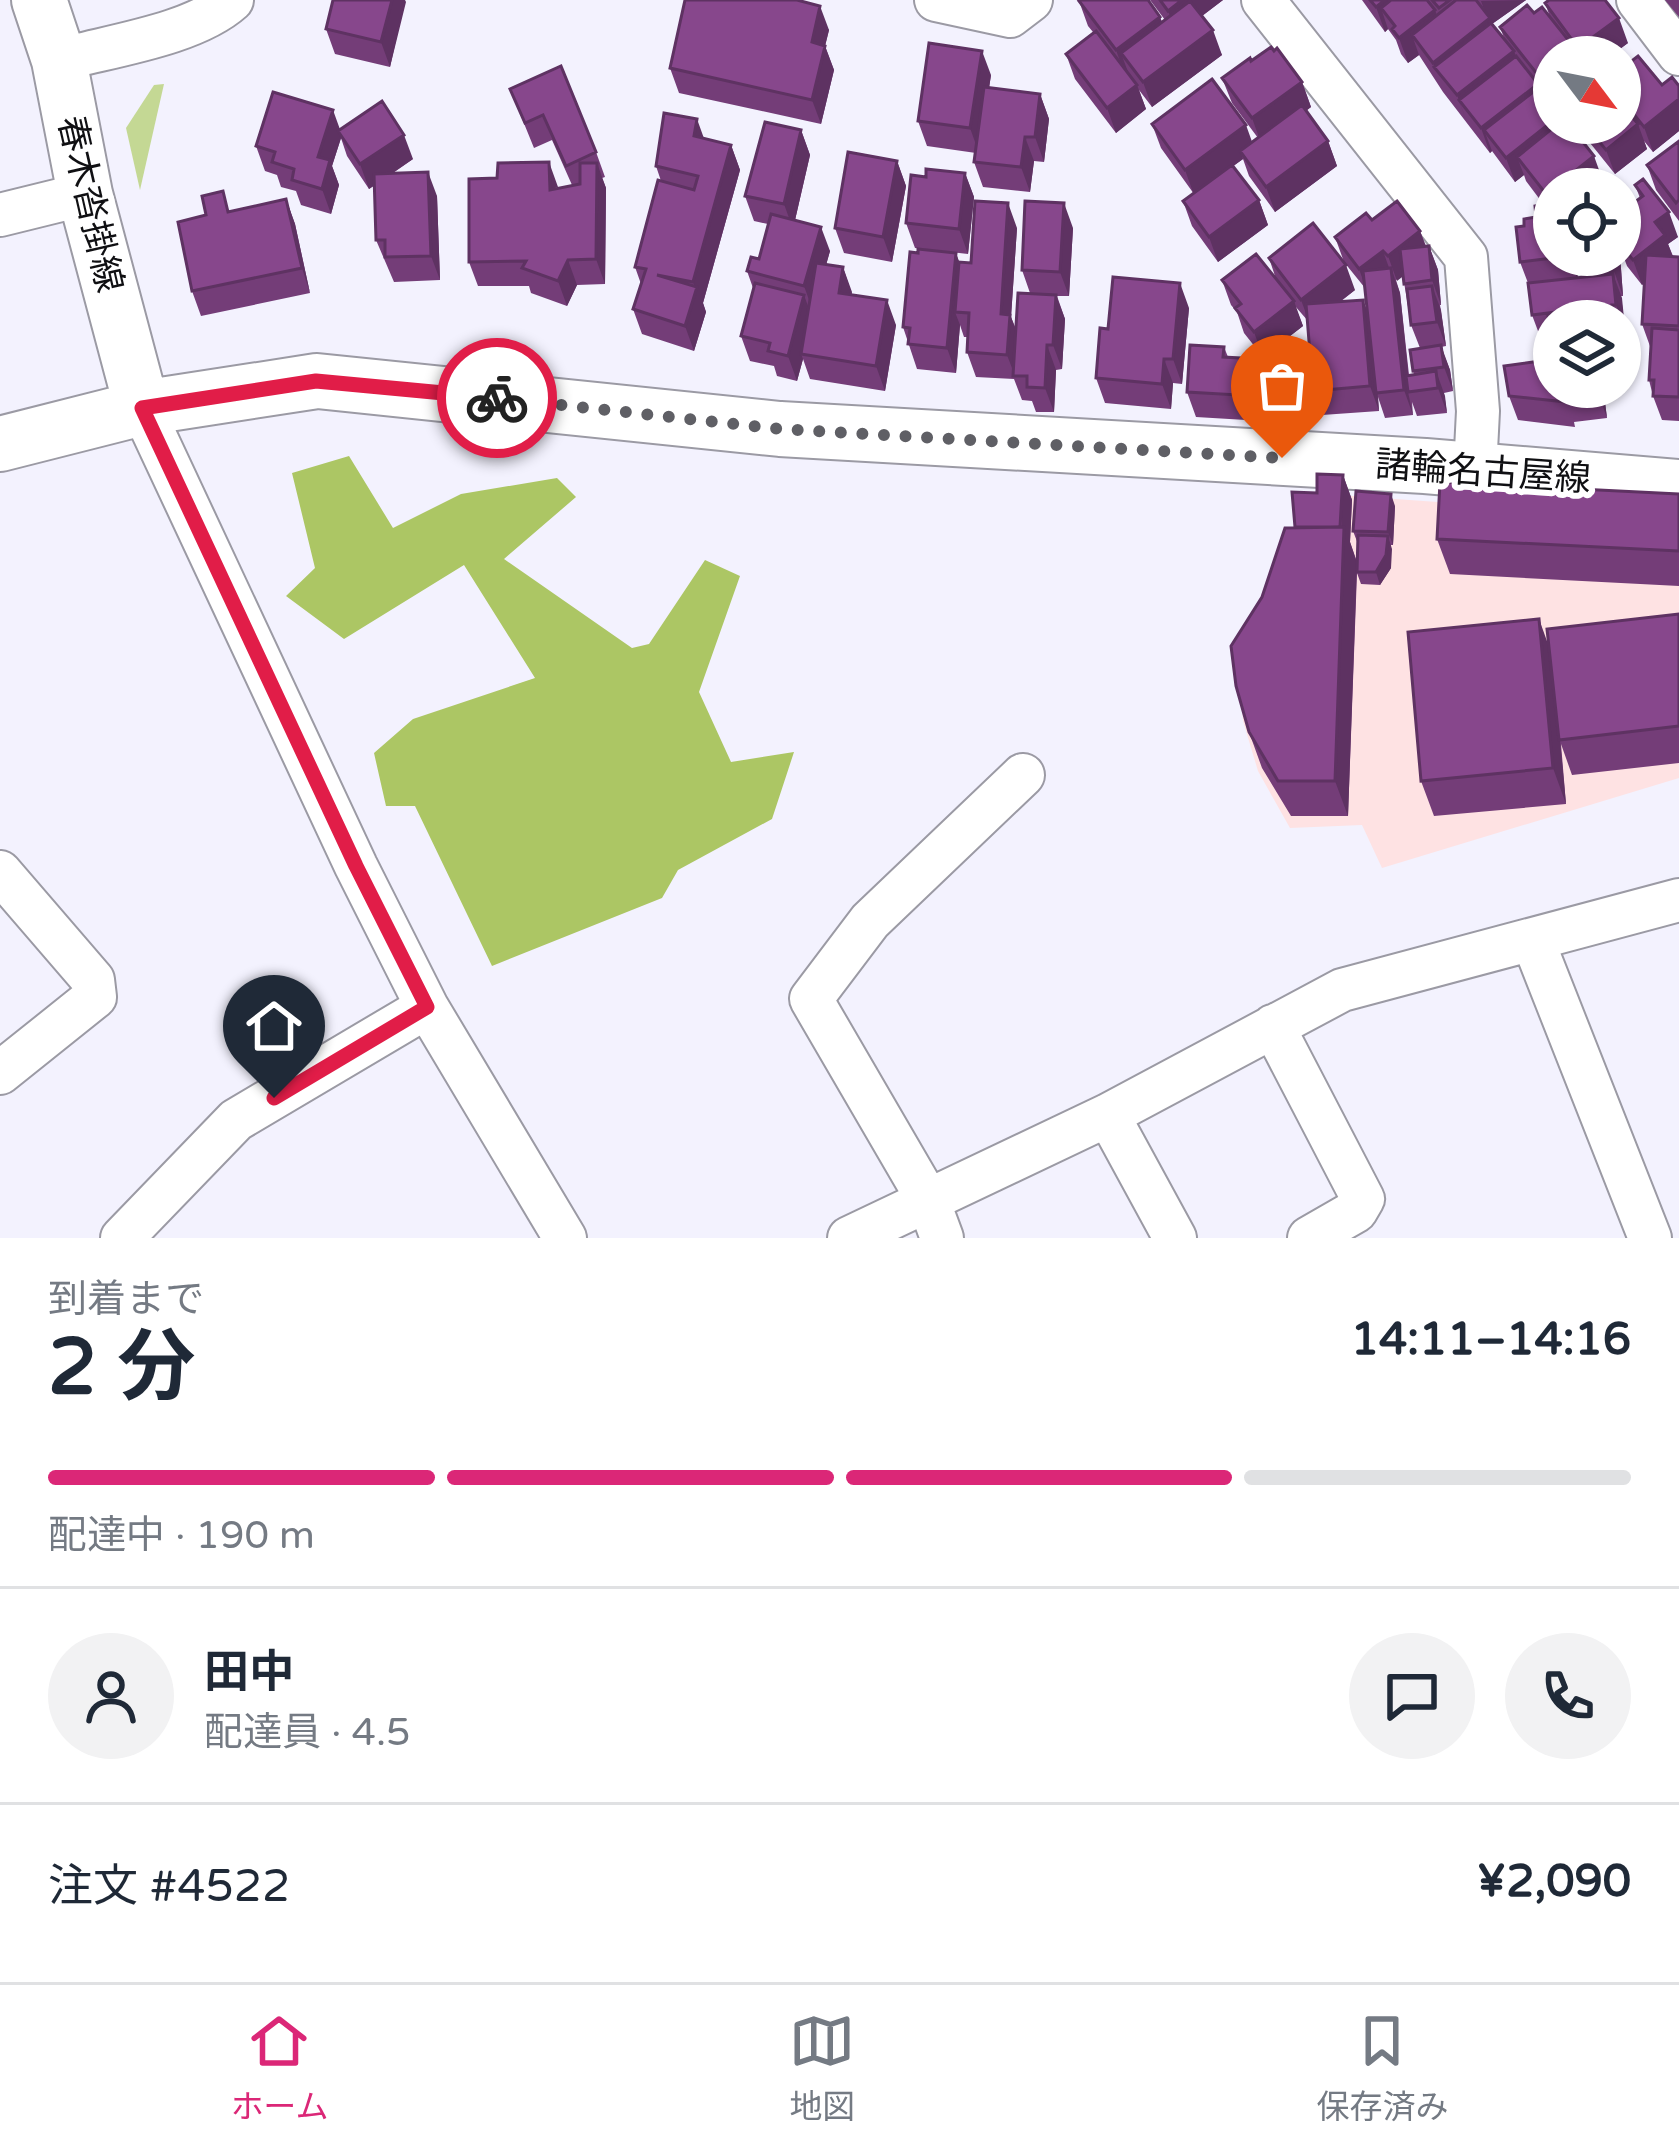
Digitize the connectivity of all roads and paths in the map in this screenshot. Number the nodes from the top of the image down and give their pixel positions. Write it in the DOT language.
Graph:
graph roads {
  1 [pos="39,0"];
  2 [pos="232,0"];
  3 [pos="936,0"];
  4 [pos="1031,0"];
  5 [pos="1263,0"];
  6 [pos="1638,0"];
  7 [pos="1679,54"];
  8 [pos="58,60"];
  9 [pos="85,194"];
  10 [pos="0,215"];
  11 [pos="142,408"];
  12 [pos="0,444"];
  13 [pos="1475,470"];
  14 [pos="1679,487"];
  15 [pos="1023,775"];
  16 [pos="0,872"];
  17 [pos="1679,900"];
  18 [pos="1533,940"];
  19 [pos="427,1007"];
  20 [pos="1273,1026"];
  21 [pos="0,1073"];
  22 [pos="1108,1115"];
  23 [pos="935,1219"];
  24 [pos="122,1238"];
  25 [pos="565,1238"];
  26 [pos="849,1238"];
  27 [pos="1175,1238"];
  28 [pos="1309,1238"];
  29 [pos="1650,1238"];
  1 -- 8 [label="main road, 春木沓掛線"];
  2 -- 8 [label="street"];
  3 -- 4 [label="street"];
  5 -- 13 [label="street"];
  6 -- 7 [label="street"];
  8 -- 9 [label="main road, 春木沓掛線"];
  9 -- 10 [label="street"];
  9 -- 11 [label="main road, 春木沓掛線"];
  11 -- 12 [label="main road, 諸輪名古屋線"];
  11 -- 13 [label="main road, 諸輪名古屋線"];
  11 -- 19 [label="street"];
  13 -- 14 [label="main road, 諸輪名古屋線"];
  15 -- 23 [label="street"];
  16 -- 21 [label="street"];
  17 -- 18 [label="street"];
  18 -- 20 [label="street"];
  18 -- 29 [label="street"];
  19 -- 24 [label="street"];
  19 -- 25 [label="street"];
  20 -- 22 [label="street"];
  20 -- 28 [label="street"];
  22 -- 23 [label="street"];
  22 -- 27 [label="street"];
  23 -- 26 [label="street"];
}
